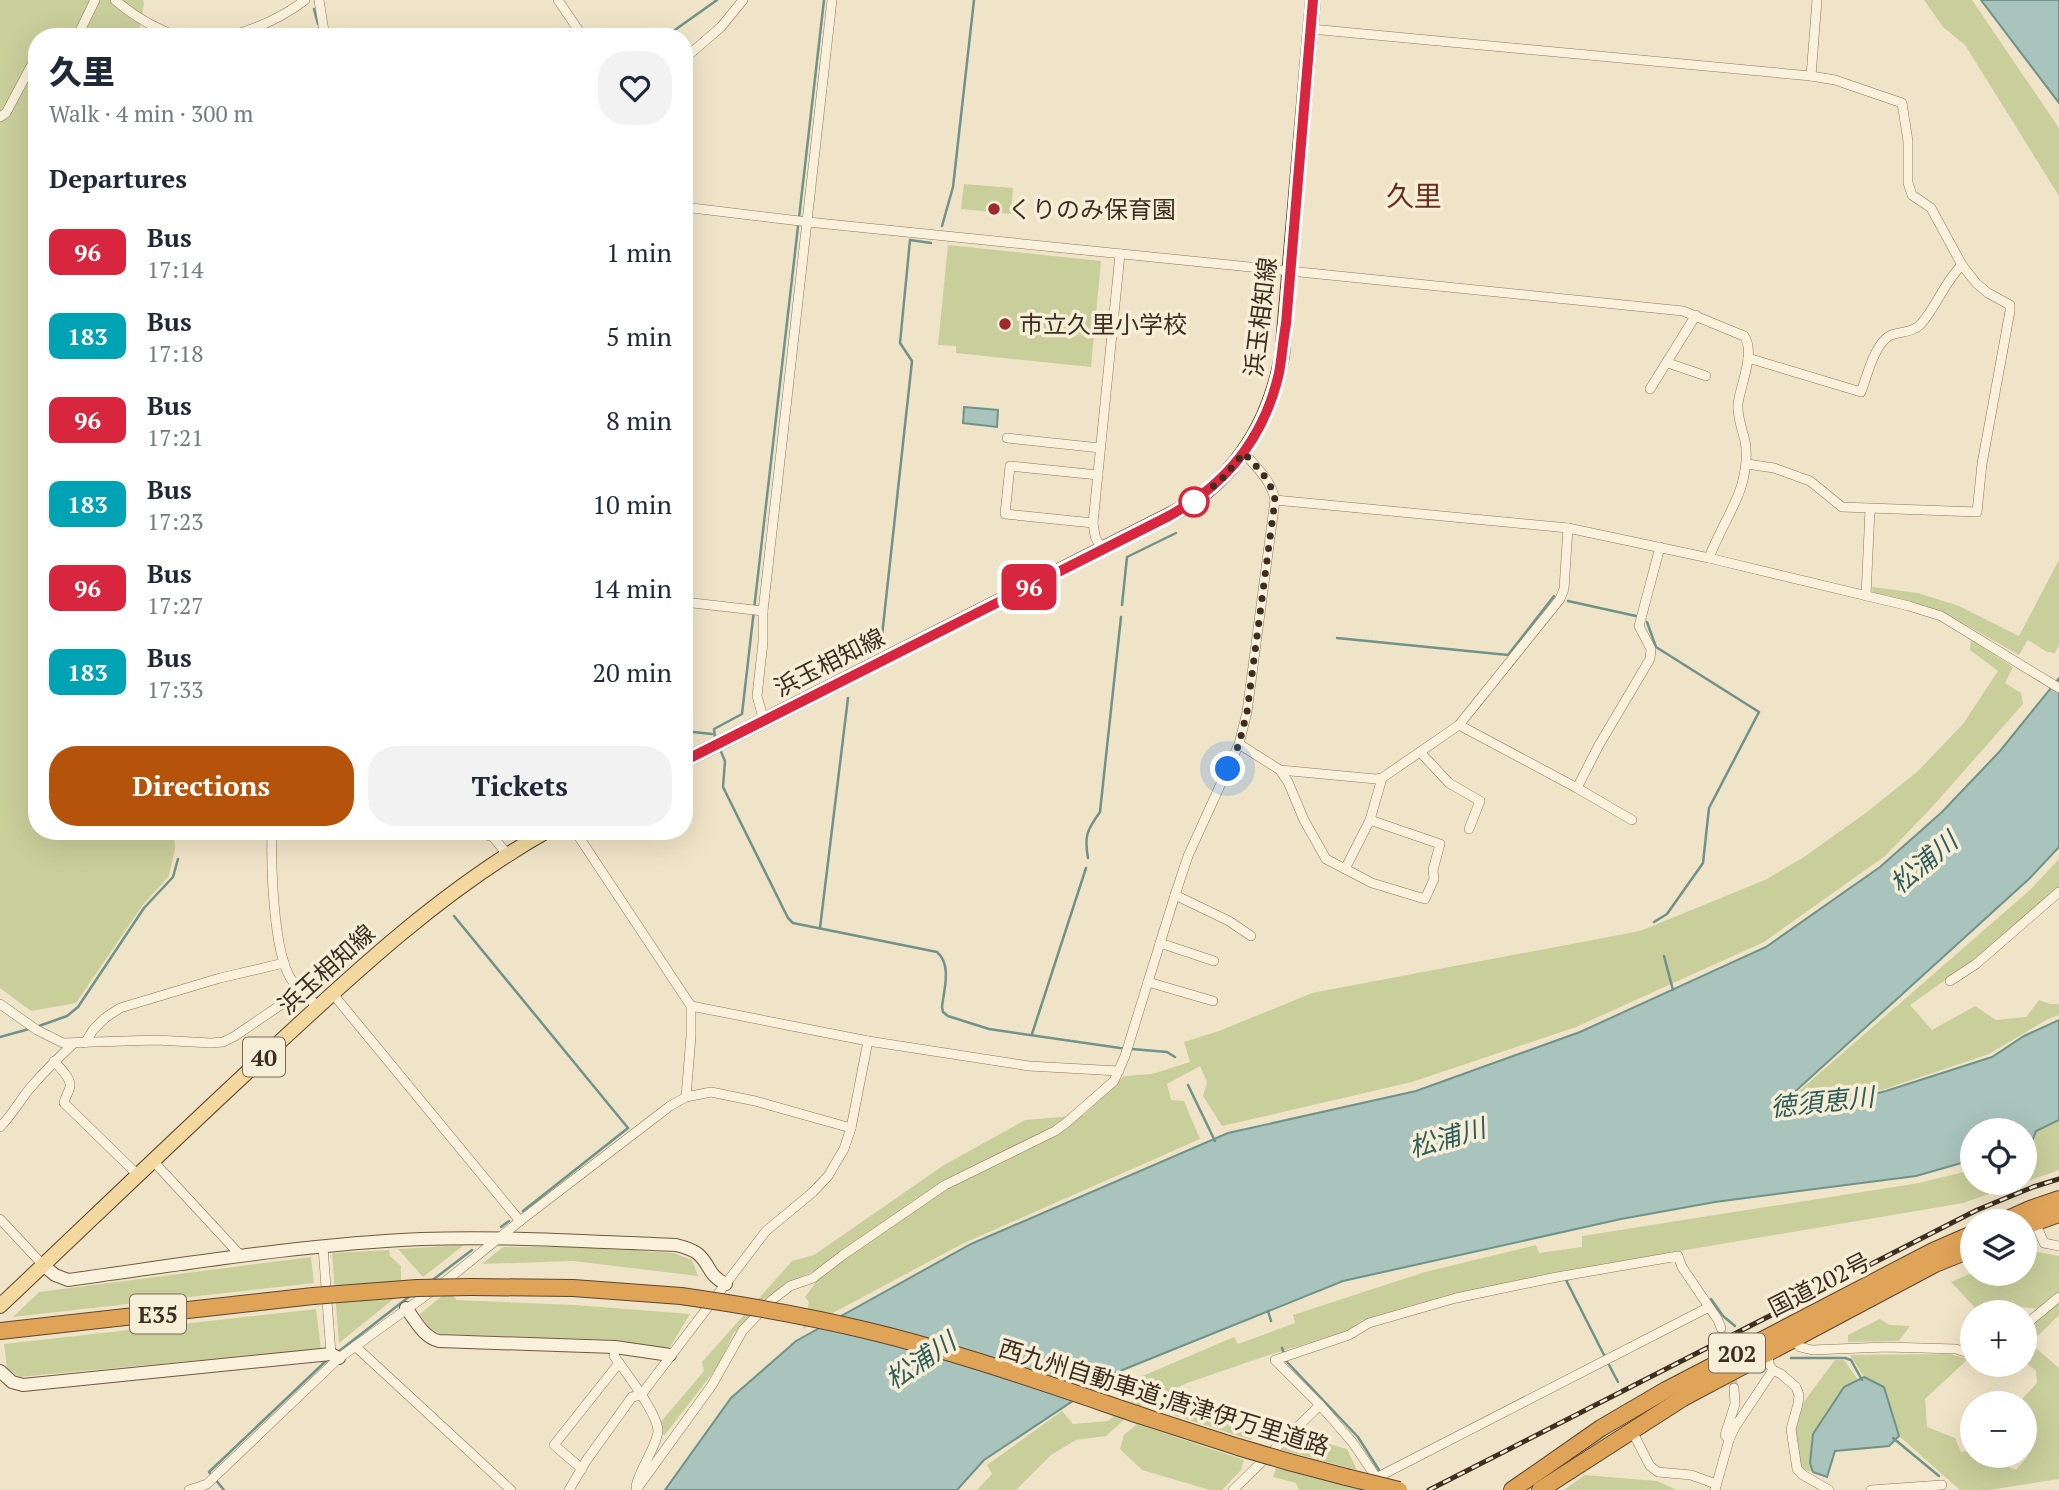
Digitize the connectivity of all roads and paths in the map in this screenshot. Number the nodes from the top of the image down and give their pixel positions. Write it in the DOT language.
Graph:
graph roads {
  1 [pos="95,0"];
  2 [pos="115,0"];
  3 [pos="305,0"];
  4 [pos="319,0"];
  5 [pos="558,0"];
  6 [pos="743,0"];
  7 [pos="832,0"];
  8 [pos="1313,0"];
  9 [pos="1817,0"];
  10 [pos="81,28"];
  11 [pos="157,28"];
  12 [pos="257,28"];
  13 [pos="324,28"];
  14 [pos="577,28"];
  15 [pos="1311,29"];
  16 [pos="693,53"];
  17 [pos="28,72"];
  18 [pos="1811,76"];
  19 [pos="0,117"];
  20 [pos="693,208"];
  21 [pos="802,221"];
  22 [pos="1120,254"];
  23 [pos="1962,265"];
  24 [pos="1290,271"];
  25 [pos="1696,315"];
  26 [pos="1748,358"];
  27 [pos="1668,363"];
  28 [pos="1706,376"];
  29 [pos="1650,389"];
  30 [pos="1007,438"];
  31 [pos="1100,448"];
  32 [pos="1244,453"];
  33 [pos="1747,464"];
  34 [pos="1098,475"];
  35 [pos="1275,500"];
  36 [pos="1870,509"];
  37 [pos="1093,523"];
  38 [pos="1568,528"];
  39 [pos="1661,547"];
  40 [pos="1101,549"];
  41 [pos="1709,558"];
  42 [pos="1026,589"];
  43 [pos="1866,596"];
  44 [pos="693,603"];
  45 [pos="1033,603"];
  46 [pos="758,611"];
  47 [pos="2059,688"];
  48 [pos="764,721"];
  49 [pos="1459,725"];
  50 [pos="1239,744"];
  51 [pos="1420,752"];
  52 [pos="693,756"];
  53 [pos="1280,770"];
  54 [pos="1382,778"];
  55 [pos="1577,788"];
  56 [pos="1370,820"];
  57 [pos="1632,820"];
  58 [pos="1469,829"];
  59 [pos="272,840"];
  60 [pos="497,840"];
  61 [pos="532,840"];
  62 [pos="581,840"];
  63 [pos="508,855"];
  64 [pos="1345,869"];
  65 [pos="2059,892"];
  66 [pos="1175,895"];
  67 [pos="1251,936"];
  68 [pos="1160,943"];
  69 [pos="1214,961"];
  70 [pos="284,962"];
  71 [pos="1950,981"];
  72 [pos="1148,982"];
  73 [pos="301,991"];
  74 [pos="332,993"];
  75 [pos="1213,1001"];
  76 [pos="0,1004"];
  77 [pos="318,1006"];
  78 [pos="691,1006"];
  79 [pos="868,1041"];
  80 [pos="85,1043"];
  81 [pos="73,1044"];
  82 [pos="54,1061"];
  83 [pos="1119,1071"];
  84 [pos="686,1097"];
  85 [pos="0,1127"];
  86 [pos="851,1128"];
  87 [pos="154,1162"];
  88 [pos="139,1176"];
  89 [pos="2059,1199"];
  90 [pos="2037,1214"];
  91 [pos="2059,1214"];
  92 [pos="2037,1218"];
  93 [pos="0,1219"];
  94 [pos="520,1221"];
  95 [pos="2037,1231"];
  96 [pos="500,1238"];
  97 [pos="1960,1239"];
  98 [pos="2059,1246"];
  99 [pos="323,1247"];
  100 [pos="1960,1254"];
  101 [pos="241,1256"];
  102 [pos="43,1265"];
  103 [pos="726,1284"];
  104 [pos="2059,1297"];
  105 [pos="0,1306"];
  106 [pos="1709,1307"];
  107 [pos="406,1308"];
  108 [pos="2037,1315"];
  109 [pos="1721,1328"];
  110 [pos="1,1331"];
  111 [pos="1793,1339"];
  112 [pos="355,1346"];
  113 [pos="1765,1346"];
  114 [pos="615,1347"];
  115 [pos="1960,1350"];
  116 [pos="670,1355"];
  117 [pos="335,1356"];
  118 [pos="619,1363"];
  119 [pos="1773,1370"];
  120 [pos="0,1371"];
  121 [pos="1734,1388"];
  122 [pos="640,1395"];
  123 [pos="1320,1405"];
  124 [pos="1631,1429"];
  125 [pos="1729,1440"];
  126 [pos="582,1469"];
  127 [pos="1376,1478"];
  128 [pos="209,1485"];
  129 [pos="1942,1485"];
  130 [pos="1716,1487"];
  131 [pos="189,1490"];
  132 [pos="511,1490"];
  133 [pos="569,1490"];
  134 [pos="636,1490"];
  135 [pos="1233,1490"];
  136 [pos="1385,1490"];
  137 [pos="1399,1490"];
  138 [pos="1512,1490"];
  139 [pos="1540,1490"];
  140 [pos="1829,1490"];
  141 [pos="1871,1490"];
  1 -- 10 [label="street"];
  2 -- 11 [label="street"];
  3 -- 12 [label="street"];
  4 -- 13 [label="street"];
  5 -- 14 [label="street"];
  6 -- 16 [label="street"];
  7 -- 21 [label="street"];
  8 -- 15 [label="main road, 浜玉相知線"];
  9 -- 18 [label="street"];
  15 -- 18 [label="street"];
  15 -- 24 [label="main road, 浜玉相知線"];
  17 -- 19 [label="street"];
  18 -- 23 [label="street"];
  20 -- 21 [label="street"];
  21 -- 22 [label="street"];
  21 -- 46 [label="street"];
  22 -- 24 [label="street"];
  22 -- 31 [label="street"];
  23 -- 26 [label="street"];
  23 -- 36 [label="street"];
  24 -- 25 [label="street"];
  24 -- 32 [label="main road, 浜玉相知線"];
  25 -- 26 [label="street"];
  25 -- 27 [label="street"];
  26 -- 33 [label="street"];
  27 -- 28 [label="street"];
  27 -- 29 [label="street"];
  30 -- 31 [label="street"];
  31 -- 34 [label="street"];
  32 -- 35 [label="street"];
  32 -- 40 [label="main road, 浜玉相知線"];
  33 -- 36 [label="street"];
  33 -- 41 [label="street"];
  34 -- 37 [label="street"];
  34 -- 37 [label="street"];
  35 -- 38 [label="street"];
  35 -- 50 [label="street"];
  36 -- 43 [label="street"];
  37 -- 40 [label="street"];
  38 -- 39 [label="street"];
  38 -- 49 [label="street"];
  39 -- 41 [label="street"];
  39 -- 55 [label="street"];
  40 -- 42 [label="main road, 浜玉相知線"];
  41 -- 43 [label="street"];
  42 -- 45 [label="street"];
  42 -- 48 [label="main road, 浜玉相知線"];
  43 -- 47 [label="street"];
  44 -- 46 [label="street"];
  46 -- 48 [label="street"];
  48 -- 52 [label="main road, 浜玉相知線"];
  49 -- 51 [label="street"];
  49 -- 55 [label="street"];
  50 -- 53 [label="street"];
  50 -- 66 [label="street"];
  51 -- 54 [label="street"];
  51 -- 58 [label="street"];
  53 -- 54 [label="street"];
  53 -- 64 [label="street"];
  54 -- 56 [label="street"];
  55 -- 57 [label="street"];
  56 -- 64 [label="street"];
  56 -- 64 [label="street"];
  59 -- 70 [label="street"];
  60 -- 63 [label="street"];
  61 -- 63 [label="main road, 浜玉相知線 / 40"];
  62 -- 78 [label="street"];
  63 -- 74 [label="main road, 浜玉相知線 / 40"];
  65 -- 71 [label="street"];
  66 -- 67 [label="street"];
  66 -- 68 [label="street"];
  68 -- 69 [label="street"];
  68 -- 72 [label="street"];
  70 -- 73 [label="street"];
  70 -- 80 [label="street"];
  72 -- 75 [label="street"];
  72 -- 83 [label="street"];
  73 -- 77 [label="street"];
  73 -- 80 [label="street"];
  74 -- 77 [label="main road, 浜玉相知線 / 40"];
  74 -- 94 [label="street"];
  76 -- 81 [label="street"];
  77 -- 87 [label="main road, 浜玉相知線 / 40"];
  78 -- 79 [label="street"];
  78 -- 84 [label="street"];
  79 -- 83 [label="street"];
  79 -- 86 [label="street"];
  80 -- 81 [label="street"];
  81 -- 82 [label="street"];
  82 -- 85 [label="street"];
  82 -- 88 [label="street"];
  83 -- 134 [label="street"];
  84 -- 86 [label="street"];
  84 -- 94 [label="street"];
  86 -- 103 [label="street"];
  87 -- 88 [label="main road, 浜玉相知線 / 40"];
  87 -- 101 [label="street"];
  88 -- 102 [label="main road, 浜玉相知線 / 40"];
  89 -- 90 [label="highway"];
  91 -- 92 [label="highway"];
  93 -- 102 [label="street"];
  94 -- 96 [label="street"];
  95 -- 98 [label="street"];
  96 -- 99 [label="street"];
  96 -- 103 [label="street"];
  96 -- 107 [label="street"];
  97 -- 113 [label="highway, 国道202号 / 202"];
  99 -- 101 [label="street"];
  99 -- 117 [label="street"];
  100 -- 111 [label="highway, 国道202号 / 202"];
  101 -- 102 [label="street"];
  102 -- 105 [label="main road, 浜玉相知線 / 40"];
  103 -- 116 [label="street"];
  104 -- 108 [label="street"];
  106 -- 109 [label="street"];
  106 -- 123 [label="street"];
  106 -- 127 [label="street"];
  107 -- 112 [label="street"];
  107 -- 114 [label="street"];
  110 -- 137 [label="highway, 西九州自動車道;唐津伊万里道路 / E35, bridge"];
  111 -- 113 [label="highway, 国道202号 / 202"];
  111 -- 115 [label="street"];
  112 -- 117 [label="street"];
  112 -- 132 [label="street"];
  113 -- 119 [label="street"];
  113 -- 124 [label="highway, 国道202号 / 202"];
  113 -- 138 [label="highway, 国道202号 / 202"];
  114 -- 116 [label="street"];
  114 -- 118 [label="street"];
  116 -- 122 [label="street"];
  117 -- 120 [label="street"];
  117 -- 128 [label="street"];
  118 -- 122 [label="street"];
  118 -- 126 [label="street"];
  119 -- 125 [label="street"];
  119 -- 140 [label="street"];
  121 -- 125 [label="street"];
  122 -- 126 [label="street"];
  122 -- 134 [label="street"];
  123 -- 127 [label="street"];
  123 -- 135 [label="street"];
  124 -- 130 [label="street"];
  124 -- 139 [label="highway, 国道202号 / 202"];
  125 -- 130 [label="street"];
  126 -- 133 [label="street"];
  127 -- 136 [label="street"];
  128 -- 131 [label="street"];
  129 -- 141 [label="street"];
}
